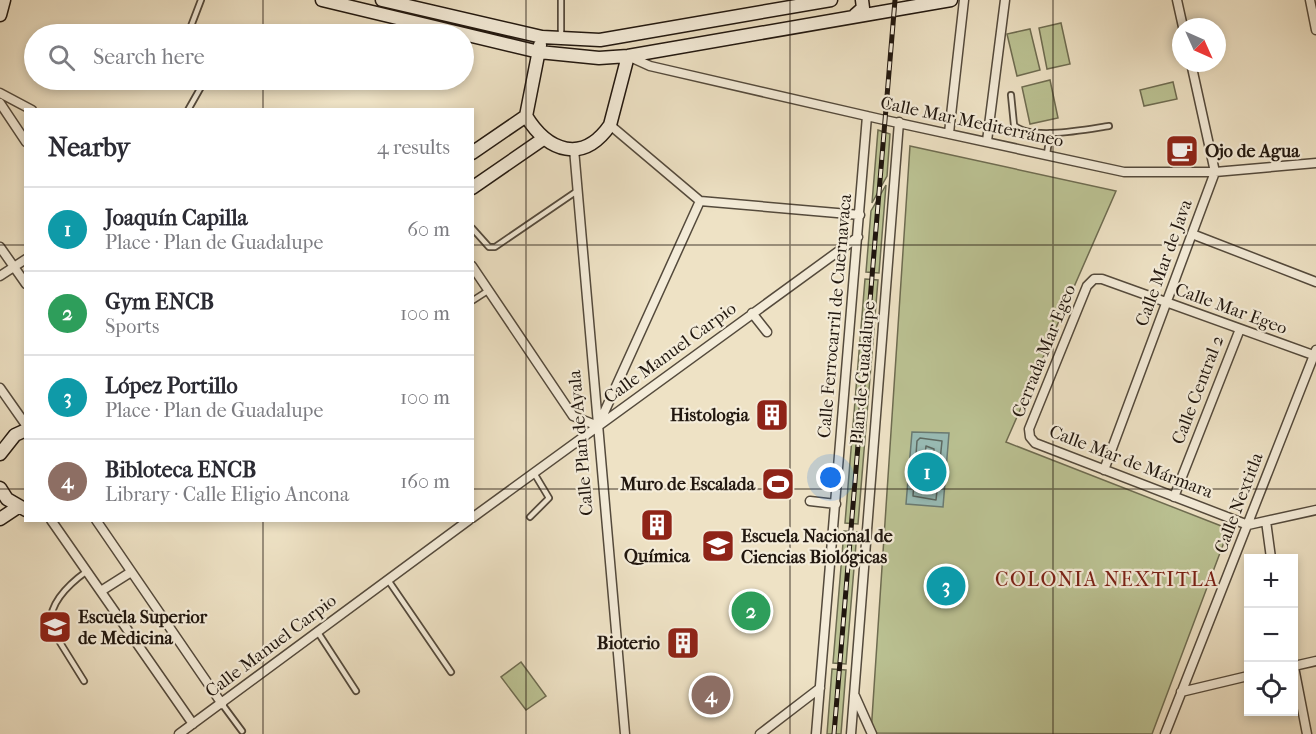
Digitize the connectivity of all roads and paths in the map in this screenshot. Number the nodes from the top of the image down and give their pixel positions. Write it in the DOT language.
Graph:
graph roads {
  1 [pos="4,0"];
  2 [pos="201,0"];
  3 [pos="322,0"];
  4 [pos="382,0"];
  5 [pos="561,0"];
  6 [pos="831,0"];
  7 [pos="862,0"];
  8 [pos="951,0"];
  9 [pos="964,0"];
  10 [pos="1005,0"];
  11 [pos="1177,0"];
  12 [pos="1310,0"];
  13 [pos="930,2"];
  14 [pos="0,15"];
  15 [pos="854,16"];
  16 [pos="1181,18"];
  17 [pos="192,24"];
  18 [pos="422,24"];
  19 [pos="1316,30"];
  20 [pos="474,36"];
  21 [pos="542,37"];
  22 [pos="561,38"];
  23 [pos="539,52"];
  24 [pos="628,56"];
  25 [pos="1193,72"];
  26 [pos="200,90"];
  27 [pos="0,93"];
  28 [pos="1011,95"];
  29 [pos="0,103"];
  30 [pos="28,108"];
  31 [pos="189,108"];
  32 [pos="526,116"];
  33 [pos="867,116"];
  34 [pos="899,122"];
  35 [pos="610,125"];
  36 [pos="1109,126"];
  37 [pos="949,133"];
  38 [pos="1050,133"];
  39 [pos="24,139"];
  40 [pos="543,139"];
  41 [pos="987,141"];
  42 [pos="574,148"];
  43 [pos="474,152"];
  44 [pos="1047,154"];
  45 [pos="1316,163"];
  46 [pos="1215,172"];
  47 [pos="474,187"];
  48 [pos="577,191"];
  49 [pos="700,201"];
  50 [pos="860,215"];
  51 [pos="474,230"];
  52 [pos="1192,234"];
  53 [pos="858,237"];
  54 [pos="0,247"];
  55 [pos="24,260"];
  56 [pos="14,266"];
  57 [pos="474,269"];
  58 [pos="0,276"];
  59 [pos="1102,279"];
  60 [pos="24,281"];
  61 [pos="1316,282"];
  62 [pos="489,291"];
  63 [pos="474,300"];
  64 [pos="1166,303"];
  65 [pos="752,314"];
  66 [pos="1240,329"];
  67 [pos="767,332"];
  68 [pos="1315,354"];
  69 [pos="0,388"];
  70 [pos="24,422"];
  71 [pos="598,426"];
  72 [pos="24,431"];
  73 [pos="1035,443"];
  74 [pos="2,445"];
  75 [pos="1104,470"];
  76 [pos="534,473"];
  77 [pos="0,488"];
  78 [pos="1174,497"];
  79 [pos="810,501"];
  80 [pos="836,504"];
  81 [pos="22,509"];
  82 [pos="1316,510"];
  83 [pos="474,517"];
  84 [pos="530,517"];
  85 [pos="0,519"];
  86 [pos="1266,521"];
  87 [pos="52,522"];
  88 [pos="97,522"];
  89 [pos="467,522"];
  90 [pos="1248,525"];
  91 [pos="1270,554"];
  92 [pos="87,571"];
  93 [pos="131,572"];
  94 [pos="388,580"];
  95 [pos="101,591"];
  96 [pos="317,631"];
  97 [pos="1316,661"];
  98 [pos="1298,665"];
  99 [pos="451,672"];
  100 [pos="1244,677"];
  101 [pos="84,681"];
  102 [pos="820,688"];
  103 [pos="1298,690"];
  104 [pos="356,691"];
  105 [pos="1181,692"];
  106 [pos="854,694"];
  107 [pos="222,704"];
  108 [pos="194,724"];
  109 [pos="242,731"];
  110 [pos="183,733"];
  111 [pos="625,734"];
  112 [pos="760,734"];
  113 [pos="816,734"];
  114 [pos="851,734"];
  115 [pos="872,734"];
  116 [pos="1165,734"];
  117 [pos="1307,734"];
  1 -- 14 [label="main road"];
  2 -- 17 [label="lane"];
  3 -- 18 [label="main road"];
  4 -- 21 [label="main road"];
  5 -- 22 [label="lane"];
  6 -- 22 [label="main road"];
  7 -- 15 [label="main road"];
  8 -- 13 [label="main road"];
  9 -- 37 [label="street"];
  10 -- 41 [label="street"];
  11 -- 16 [label="street"];
  12 -- 19 [label="street"];
  13 -- 15 [label="main road"];
  15 -- 24 [label="main road"];
  20 -- 23 [label="main road"];
  21 -- 22 [label="main road"];
  21 -- 23 [label="main road"];
  23 -- 24 [label="main road"];
  23 -- 32 [label="main road"];
  24 -- 33 [label="street, Calle Mar Mediterráneo"];
  24 -- 35 [label="main road"];
  25 -- 46 [label="street"];
  26 -- 31 [label="lane"];
  27 -- 30 [label="street"];
  28 -- 38 [label="lane"];
  29 -- 39 [label="street"];
  32 -- 40 [label="main road"];
  32 -- 43 [label="main road"];
  33 -- 34 [label="street, Calle Mar Mediterráneo"];
  33 -- 50 [label="street, Calle Ferrocarril de Cuernavaca"];
  34 -- 37 [label="street, Calle Mar Mediterráneo"];
  34 -- 106 [label="street, Plan de Guadalupe"];
  35 -- 42 [label="main road"];
  35 -- 49 [label="street"];
  36 -- 38 [label="lane"];
  37 -- 41 [label="street, Calle Mar Mediterráneo"];
  38 -- 44 [label="lane"];
  40 -- 42 [label="main road"];
  40 -- 47 [label="main road"];
  41 -- 44 [label="street, Calle Mar Mediterráneo"];
  42 -- 48 [label="street, Calle Plan de Ayala"];
  44 -- 46 [label="street, Calle Mar Mediterráneo"];
  45 -- 46 [label="street, Calle Mar Mediterráneo"];
  46 -- 52 [label="street, Calle Mar de Java"];
  48 -- 51 [label="lane"];
  48 -- 71 [label="street, Calle Plan de Ayala"];
  49 -- 50 [label="street"];
  49 -- 71 [label="street"];
  50 -- 53 [label="street, Calle Ferrocarril de Cuernavaca"];
  52 -- 61 [label="street"];
  52 -- 64 [label="street, Calle Mar de Java"];
  53 -- 65 [label="street, Calle Manuel Carpio"];
  53 -- 80 [label="street, Calle Ferrocarril de Cuernavaca"];
  54 -- 56 [label="street"];
  55 -- 56 [label="street"];
  56 -- 58 [label="street"];
  56 -- 60 [label="street"];
  57 -- 62 [label="street"];
  59 -- 64 [label="street, Calle Mar Egeo"];
  59 -- 73 [label="street, Cerrada Mar Egeo"];
  62 -- 63 [label="lane"];
  62 -- 71 [label="street"];
  64 -- 66 [label="street, Calle Mar Egeo"];
  64 -- 75 [label="street, Calle Mar de Java"];
  65 -- 67 [label="street"];
  65 -- 71 [label="street, Calle Manuel Carpio"];
  66 -- 68 [label="street, Calle Mar Egeo"];
  66 -- 78 [label="street, Calle Central 2"];
  68 -- 90 [label="street, Calle Nextitla"];
  69 -- 70 [label="street"];
  71 -- 76 [label="street, Calle Manuel Carpio"];
  71 -- 111 [label="street, Calle Plan de Ayala"];
  72 -- 74 [label="main road"];
  73 -- 75 [label="street, Calle Mar de Mármara"];
  75 -- 78 [label="street, Calle Mar de Mármara"];
  76 -- 83 [label="street, Calle Manuel Carpio"];
  76 -- 84 [label="lane"];
  77 -- 81 [label="main road"];
  78 -- 90 [label="street, Calle Mar de Mármara"];
  79 -- 80 [label="street"];
  80 -- 102 [label="street, Calle Ferrocarril de Cuernavaca"];
  81 -- 85 [label="main road"];
  82 -- 86 [label="street"];
  86 -- 90 [label="street"];
  86 -- 91 [label="street"];
  87 -- 92 [label="street"];
  88 -- 93 [label="street"];
  89 -- 94 [label="street, Calle Manuel Carpio"];
  90 -- 105 [label="street, Calle Nextitla"];
  92 -- 95 [label="street"];
  92 -- 101 [label="lane"];
  93 -- 95 [label="street"];
  93 -- 107 [label="street"];
  94 -- 96 [label="street, Calle Manuel Carpio"];
  94 -- 99 [label="lane"];
  95 -- 108 [label="street"];
  96 -- 104 [label="lane"];
  96 -- 107 [label="street, Calle Manuel Carpio"];
  97 -- 98 [label="street"];
  100 -- 105 [label="street"];
  102 -- 112 [label="street"];
  102 -- 113 [label="street, Calle Ferrocarril de Cuernavaca"];
  103 -- 117 [label="street"];
  105 -- 116 [label="street, Calle Nextitla"];
  106 -- 114 [label="street, Plan de Guadalupe"];
  106 -- 115 [label="street"];
  107 -- 108 [label="street, Calle Manuel Carpio"];
  107 -- 109 [label="lane"];
  108 -- 110 [label="street, Calle Manuel Carpio"];
}
